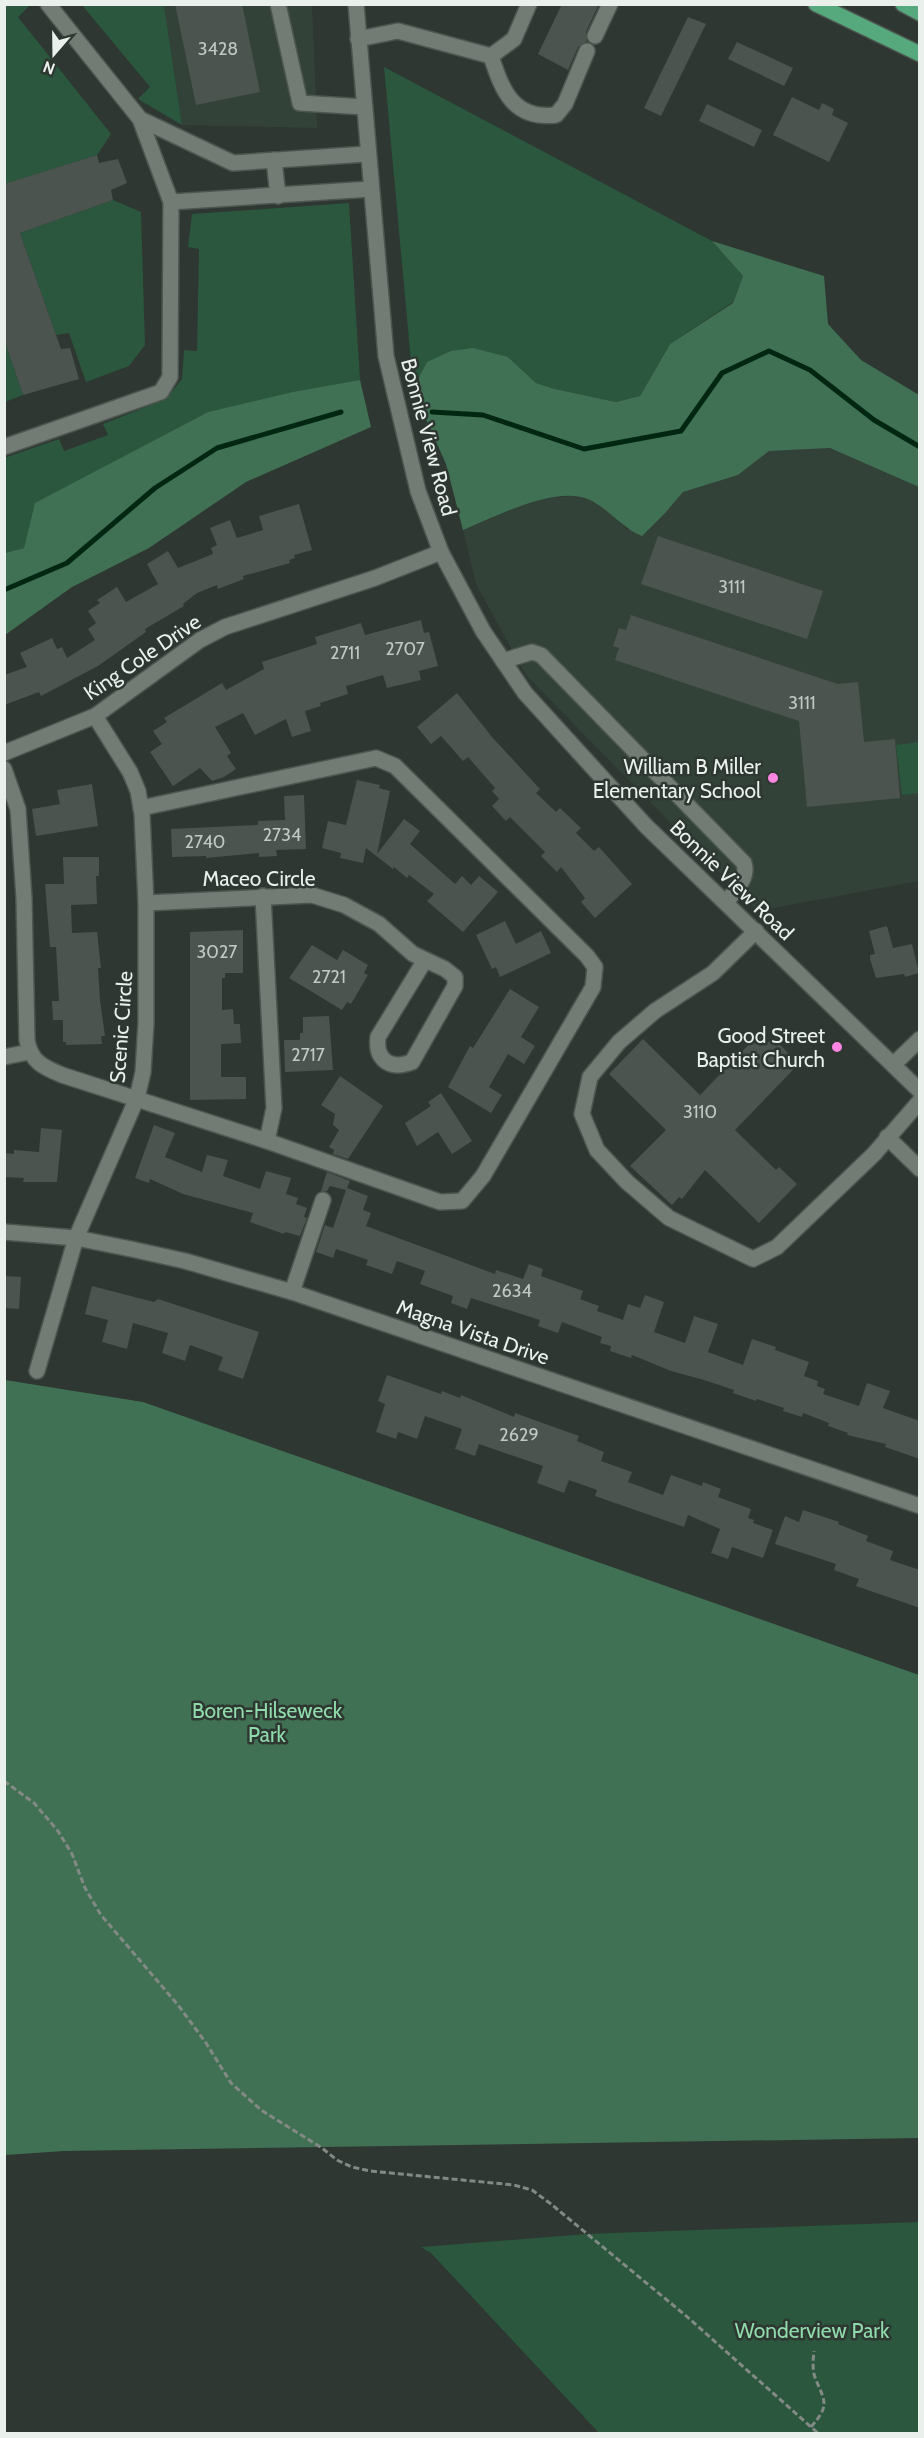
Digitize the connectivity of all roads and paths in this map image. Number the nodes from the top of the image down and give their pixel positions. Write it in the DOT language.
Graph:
graph roads {
  1 [pos="48,4"];
  2 [pos="278,4"];
  3 [pos="356,4"];
  4 [pos="529,4"];
  5 [pos="610,4"];
  6 [pos="816,4"];
  7 [pos="903,4"];
  8 [pos="920,13"];
  9 [pos="595,36"];
  10 [pos="358,39"];
  11 [pos="587,51"];
  12 [pos="920,54"];
  13 [pos="491,56"];
  14 [pos="364,107"];
  15 [pos="140,118"];
  16 [pos="368,154"];
  17 [pos="274,160"];
  18 [pos="370,189"];
  19 [pos="278,196"];
  20 [pos="171,202"];
  21 [pos="4,447"];
  22 [pos="441,552"];
  23 [pos="503,661"];
  24 [pos="94,716"];
  25 [pos="4,753"];
  26 [pos="733,760"];
  27 [pos="4,769"];
  28 [pos="734,771"];
  29 [pos="141,808"];
  30 [pos="263,896"];
  31 [pos="726,902"];
  32 [pos="146,903"];
  33 [pos="756,931"];
  34 [pos="425,960"];
  35 [pos="920,1039"];
  36 [pos="29,1052"];
  37 [pos="4,1057"];
  38 [pos="894,1064"];
  39 [pos="920,1091"];
  40 [pos="137,1098"];
  41 [pos="920,1101"];
  42 [pos="887,1137"];
  43 [pos="267,1141"];
  44 [pos="920,1169"];
  45 [pos="323,1200"];
  46 [pos="4,1232"];
  47 [pos="75,1238"];
  48 [pos="292,1292"];
  49 [pos="37,1371"];
  50 [pos="920,1506"];
  51 [pos="4,1782"];
  52 [pos="814,2351"];
  53 [pos="811,2427"];
  54 [pos="819,2433"];
  1 -- 15 [label="street"];
  2 -- 14 [label="street"];
  3 -- 10 [label="street, Bonnie View Road"];
  4 -- 13 [label="street"];
  5 -- 9 [label="street"];
  6 -- 12 [label="main road"];
  7 -- 8 [label="main road"];
  10 -- 13 [label="street"];
  10 -- 14 [label="street, Bonnie View Road"];
  11 -- 13 [label="street"];
  14 -- 16 [label="street, Bonnie View Road"];
  15 -- 17 [label="street"];
  15 -- 20 [label="street"];
  16 -- 17 [label="street"];
  16 -- 18 [label="street, Bonnie View Road"];
  17 -- 19 [label="street"];
  18 -- 19 [label="street"];
  18 -- 22 [label="street, Bonnie View Road"];
  19 -- 20 [label="street"];
  20 -- 21 [label="street"];
  22 -- 23 [label="street, Bonnie View Road"];
  22 -- 24 [label="street, King Cole Drive"];
  23 -- 31 [label="street, Bonnie View Road"];
  23 -- 31 [label="street"];
  24 -- 25 [label="street, King Cole Drive"];
  24 -- 29 [label="street, Scenic Circle"];
  26 -- 28 [label="path"];
  27 -- 36 [label="street"];
  29 -- 32 [label="street, Scenic Circle"];
  29 -- 43 [label="street"];
  30 -- 32 [label="street, Maceo Circle"];
  30 -- 34 [label="street, Maceo Circle"];
  30 -- 43 [label="street"];
  31 -- 33 [label="street, Bonnie View Road"];
  32 -- 40 [label="street, Scenic Circle"];
  33 -- 38 [label="street, Bonnie View Road"];
  33 -- 42 [label="street"];
  34 -- 34 [label="street, Maceo Circle"];
  35 -- 38 [label="street"];
  36 -- 37 [label="street"];
  36 -- 40 [label="street"];
  38 -- 39 [label="street, Bonnie View Road"];
  40 -- 43 [label="street"];
  40 -- 47 [label="street, Scenic Circle"];
  41 -- 42 [label="street"];
  42 -- 44 [label="street"];
  45 -- 48 [label="street"];
  46 -- 47 [label="street, Magna Vista Drive"];
  47 -- 48 [label="street, Magna Vista Drive"];
  47 -- 49 [label="street, Scenic Circle"];
  48 -- 50 [label="street, Magna Vista Drive"];
  51 -- 53 [label="path"];
  52 -- 53 [label="path"];
  53 -- 54 [label="path"];
}
